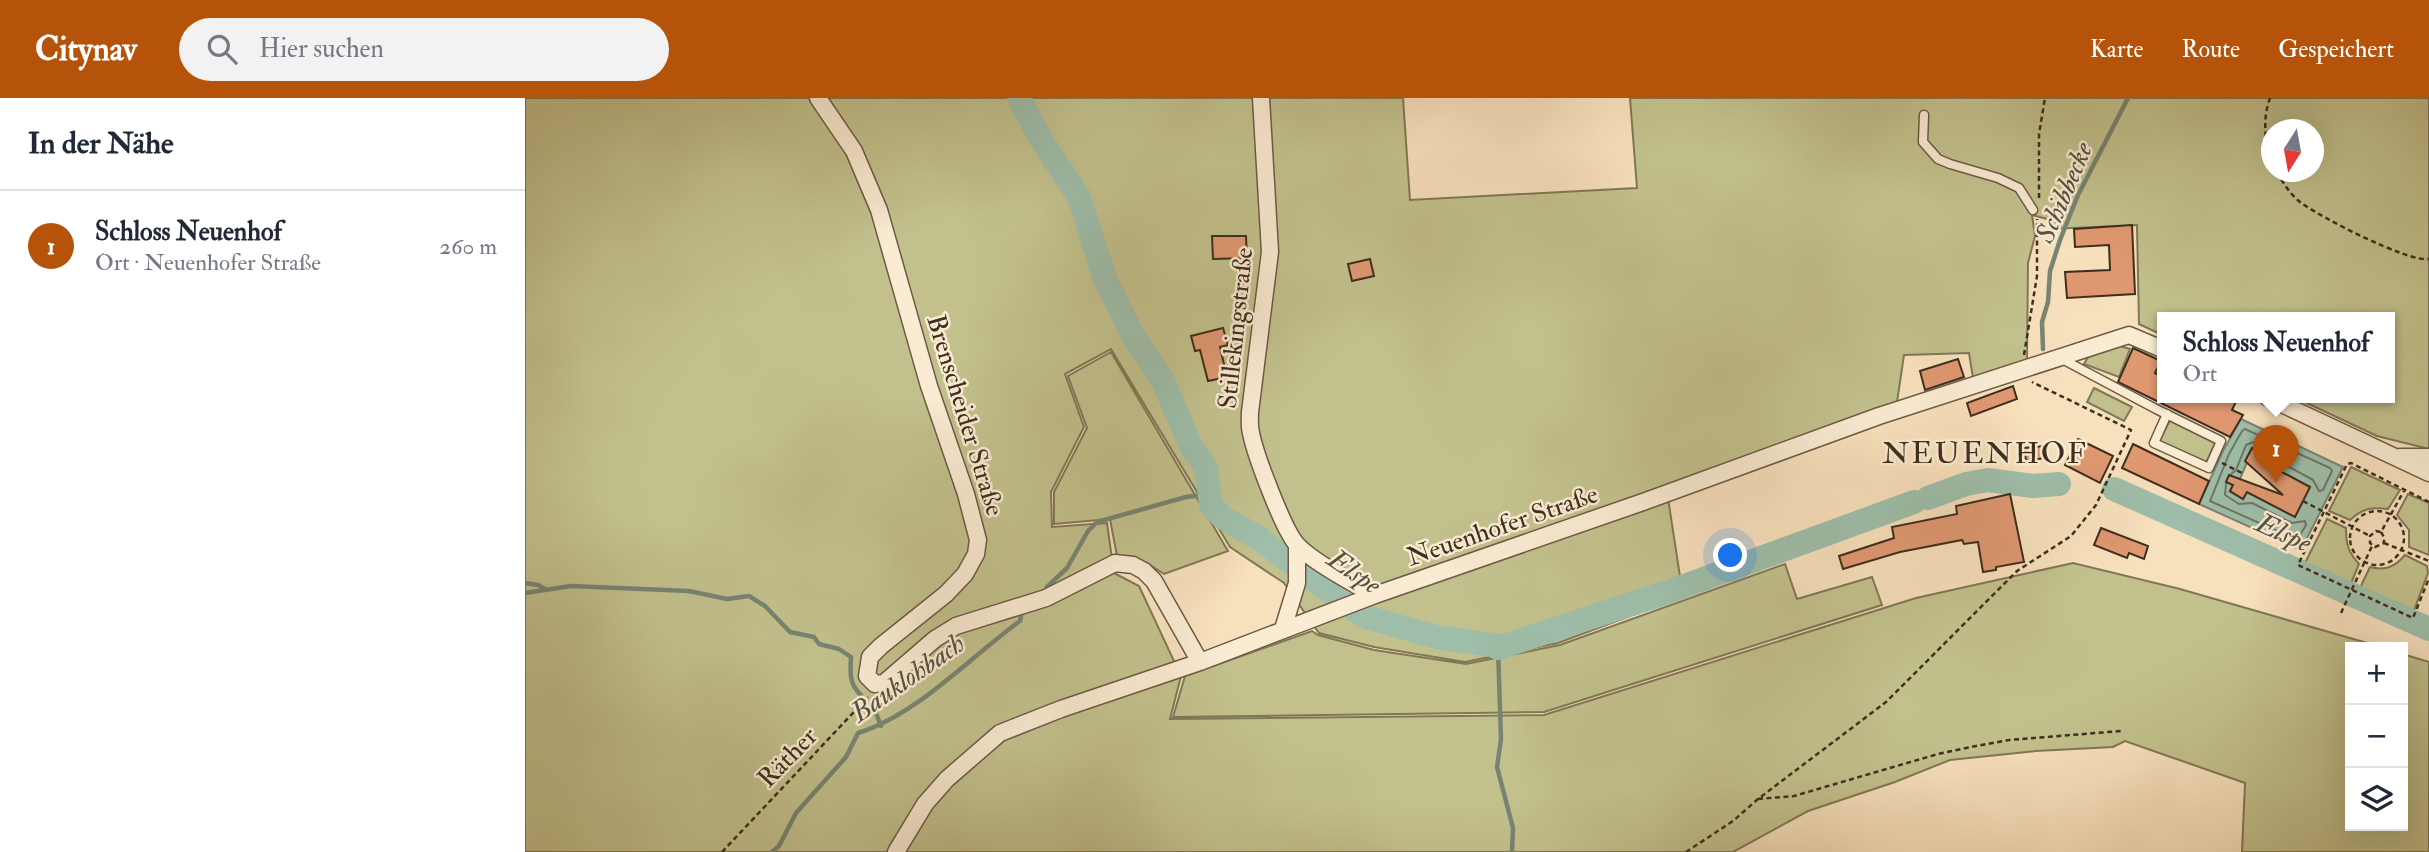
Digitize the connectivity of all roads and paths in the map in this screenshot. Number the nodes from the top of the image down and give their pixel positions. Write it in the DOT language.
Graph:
graph roads {
  1 [pos="818,98"];
  2 [pos="1261,98"];
  3 [pos="2045,98"];
  4 [pos="2270,98"];
  5 [pos="1924,115"];
  6 [pos="2266,119"];
  7 [pos="2282,182"];
  8 [pos="2033,210"];
  9 [pos="2429,260"];
  10 [pos="2157,347"];
  11 [pos="2057,357"];
  12 [pos="2018,371"];
  13 [pos="2280,403"];
  14 [pos="2167,415"];
  15 [pos="2397,457"];
  16 [pos="2429,457"];
  17 [pos="2220,463"];
  18 [pos="2242,473"];
  19 [pos="2429,473"];
  20 [pos="2405,489"];
  21 [pos="2303,500"];
  22 [pos="2429,502"];
  23 [pos="2322,511"];
  24 [pos="2392,515"];
  25 [pos="2351,526"];
  26 [pos="2381,532"];
  27 [pos="2370,536"];
  28 [pos="2384,543"];
  29 [pos="2372,545"];
  30 [pos="2403,550"];
  31 [pos="1298,553"];
  32 [pos="2429,561"];
  33 [pos="2364,563"];
  34 [pos="2429,578"];
  35 [pos="2351,590"];
  36 [pos="1368,598"];
  37 [pos="2341,613"];
  38 [pos="1283,629"];
  39 [pos="1200,662"];
  40 [pos="875,684"];
  41 [pos="2121,731"];
  42 [pos="1758,799"];
  43 [pos="722,852"];
  44 [pos="896,852"];
  45 [pos="1686,852"];
  1 -- 40 [label="street, Brenscheider Straße"];
  2 -- 31 [label="street, Stillekingstraße"];
  3 -- 8 [label="path"];
  4 -- 6 [label="path"];
  5 -- 8 [label="lane"];
  7 -- 9 [label="path"];
  8 -- 12 [label="path"];
  10 -- 11 [label="street, Neuenhofer Straße"];
  11 -- 12 [label="street, Neuenhofer Straße"];
  11 -- 14 [label="lane"];
  12 -- 36 [label="street, Neuenhofer Straße"];
  12 -- 42 [label="path"];
  13 -- 15 [label="street"];
  14 -- 14 [label="lane"];
  15 -- 16 [label="street"];
  15 -- 19 [label="street"];
  17 -- 18 [label="path"];
  20 -- 22 [label="path"];
  20 -- 23 [label="path"];
  20 -- 24 [label="path"];
  21 -- 23 [label="path"];
  23 -- 25 [label="path"];
  23 -- 35 [label="path"];
  24 -- 25 [label="path"];
  24 -- 26 [label="path"];
  24 -- 30 [label="path"];
  25 -- 27 [label="path"];
  25 -- 33 [label="path"];
  26 -- 27 [label="path"];
  26 -- 28 [label="path"];
  27 -- 29 [label="path"];
  28 -- 29 [label="path"];
  28 -- 30 [label="path"];
  29 -- 33 [label="path"];
  30 -- 32 [label="path"];
  30 -- 33 [label="path"];
  31 -- 36 [label="street, Stillekingstraße"];
  31 -- 38 [label="street"];
  33 -- 35 [label="path"];
  34 -- 35 [label="path"];
  35 -- 37 [label="path"];
  36 -- 38 [label="street, Neuenhofer Straße"];
  38 -- 39 [label="street, Neuenhofer Straße"];
  39 -- 40 [label="street"];
  39 -- 44 [label="street, Neuenhofer Straße"];
  40 -- 43 [label="path, Räther"];
  41 -- 42 [label="path"];
  42 -- 45 [label="path"];
}
